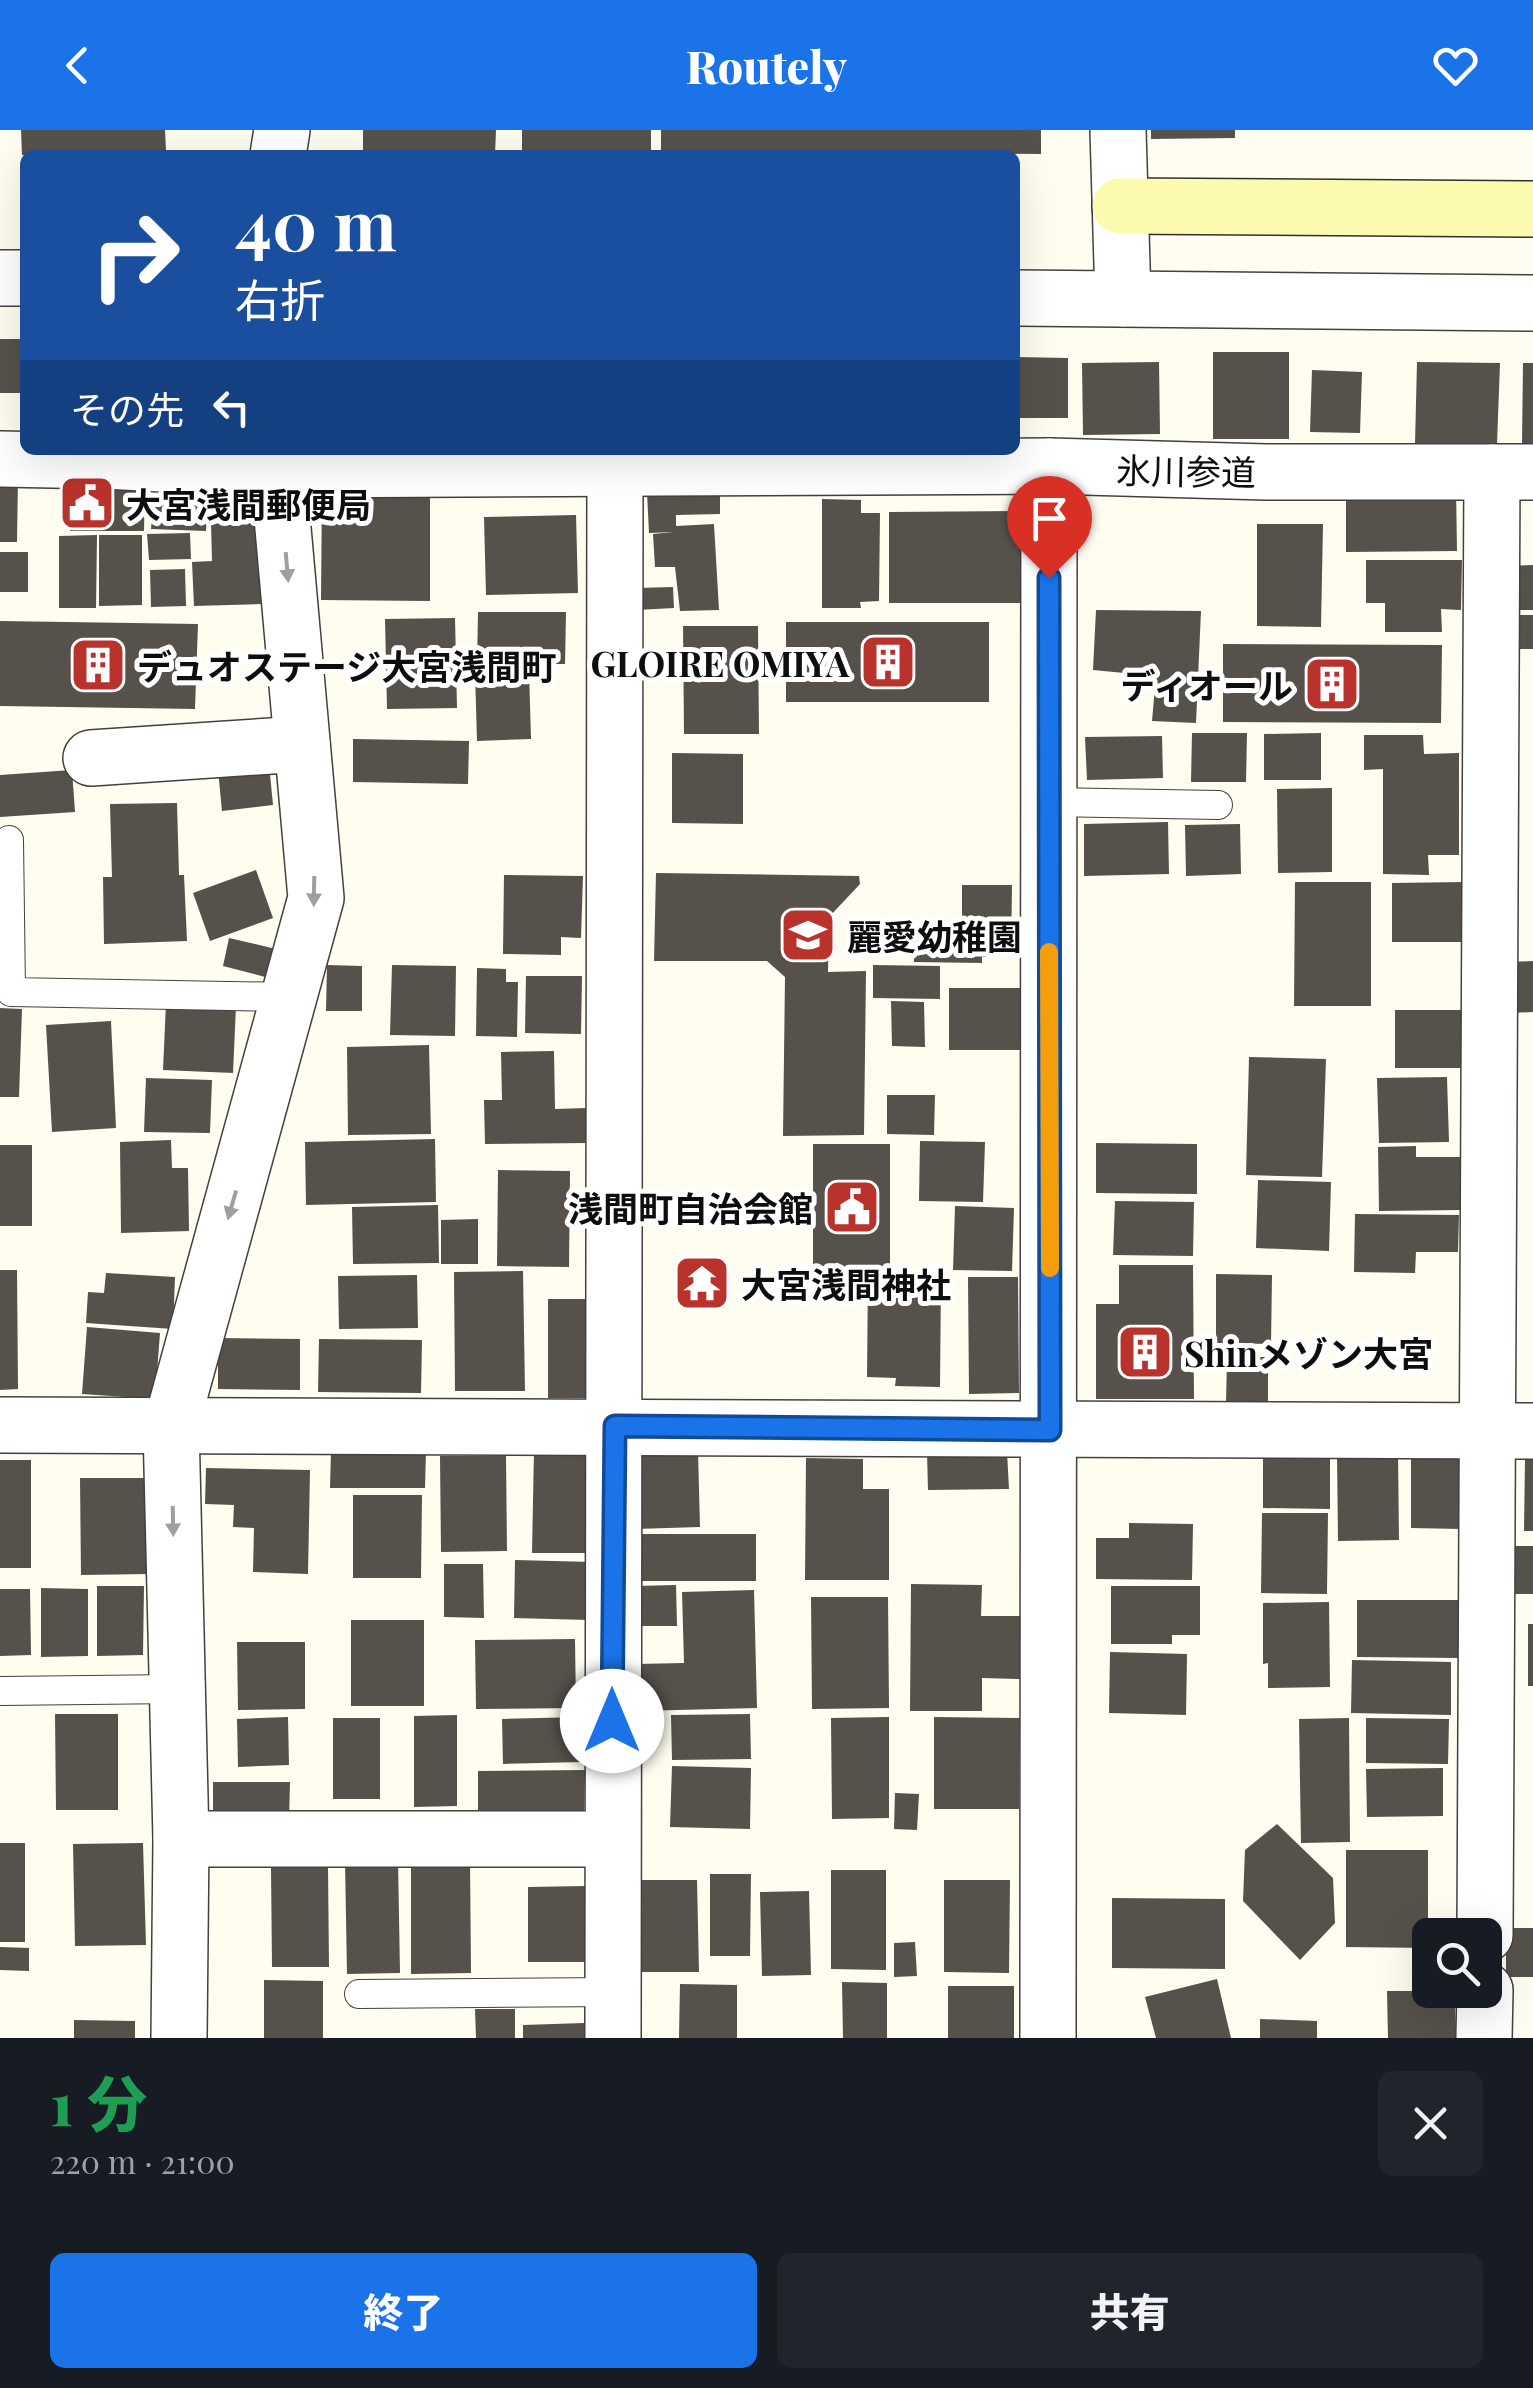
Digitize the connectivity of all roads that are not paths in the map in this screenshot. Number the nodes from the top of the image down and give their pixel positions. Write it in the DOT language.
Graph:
graph roads {
  1 [pos="1118,130"];
  2 [pos="1120,206"];
  3 [pos="1533,210"];
  4 [pos="1020,298"];
  5 [pos="1123,299"];
  6 [pos="1533,303"];
  7 [pos="0,460"];
  8 [pos="277,460"];
  9 [pos="1049,466"];
  10 [pos="615,468"];
  11 [pos="1512,472"];
  12 [pos="302,744"];
  13 [pos="92,758"];
  14 [pos="1049,802"];
  15 [pos="1218,805"];
  16 [pos="9,840"];
  17 [pos="290,997"];
  18 [pos="0,1425"];
  19 [pos="171,1426"];
  20 [pos="615,1426"];
  21 [pos="1050,1430"];
  22 [pos="1510,1431"];
  23 [pos="177,1689"];
  24 [pos="0,1691"];
  25 [pos="180,1839"];
  26 [pos="612,1839"];
  27 [pos="1486,1918"];
  28 [pos="359,1994"];
  29 [pos="1484,2008"];
  30 [pos="613,2015"];
  31 [pos="179,2038"];
  32 [pos="1048,2038"];
  33 [pos="1484,2038"];
  1 -- 2 [label="street"];
  2 -- 3 [label="street"];
  2 -- 5 [label="street"];
  4 -- 5 [label="street"];
  5 -- 6 [label="street"];
  7 -- 8 [label="street, 氷川参道"];
  8 -- 10 [label="street, 氷川参道"];
  8 -- 12 [label="street, one-way"];
  9 -- 10 [label="street, 氷川参道"];
  9 -- 11 [label="street, 氷川参道"];
  9 -- 14 [label="street"];
  10 -- 20 [label="street"];
  11 -- 22 [label="street"];
  12 -- 13 [label="street"];
  12 -- 17 [label="street, one-way"];
  14 -- 15 [label="lane"];
  14 -- 21 [label="street"];
  16 -- 17 [label="lane"];
  17 -- 19 [label="street, one-way"];
  18 -- 19 [label="street"];
  19 -- 20 [label="street"];
  19 -- 23 [label="street, one-way"];
  20 -- 21 [label="street"];
  20 -- 26 [label="street"];
  21 -- 22 [label="street"];
  21 -- 32 [label="street"];
  22 -- 27 [label="street"];
  23 -- 24 [label="lane"];
  23 -- 25 [label="street"];
  25 -- 26 [label="street"];
  25 -- 31 [label="street"];
  26 -- 30 [label="street"];
  28 -- 30 [label="lane"];
  29 -- 33 [label="street"];
}
